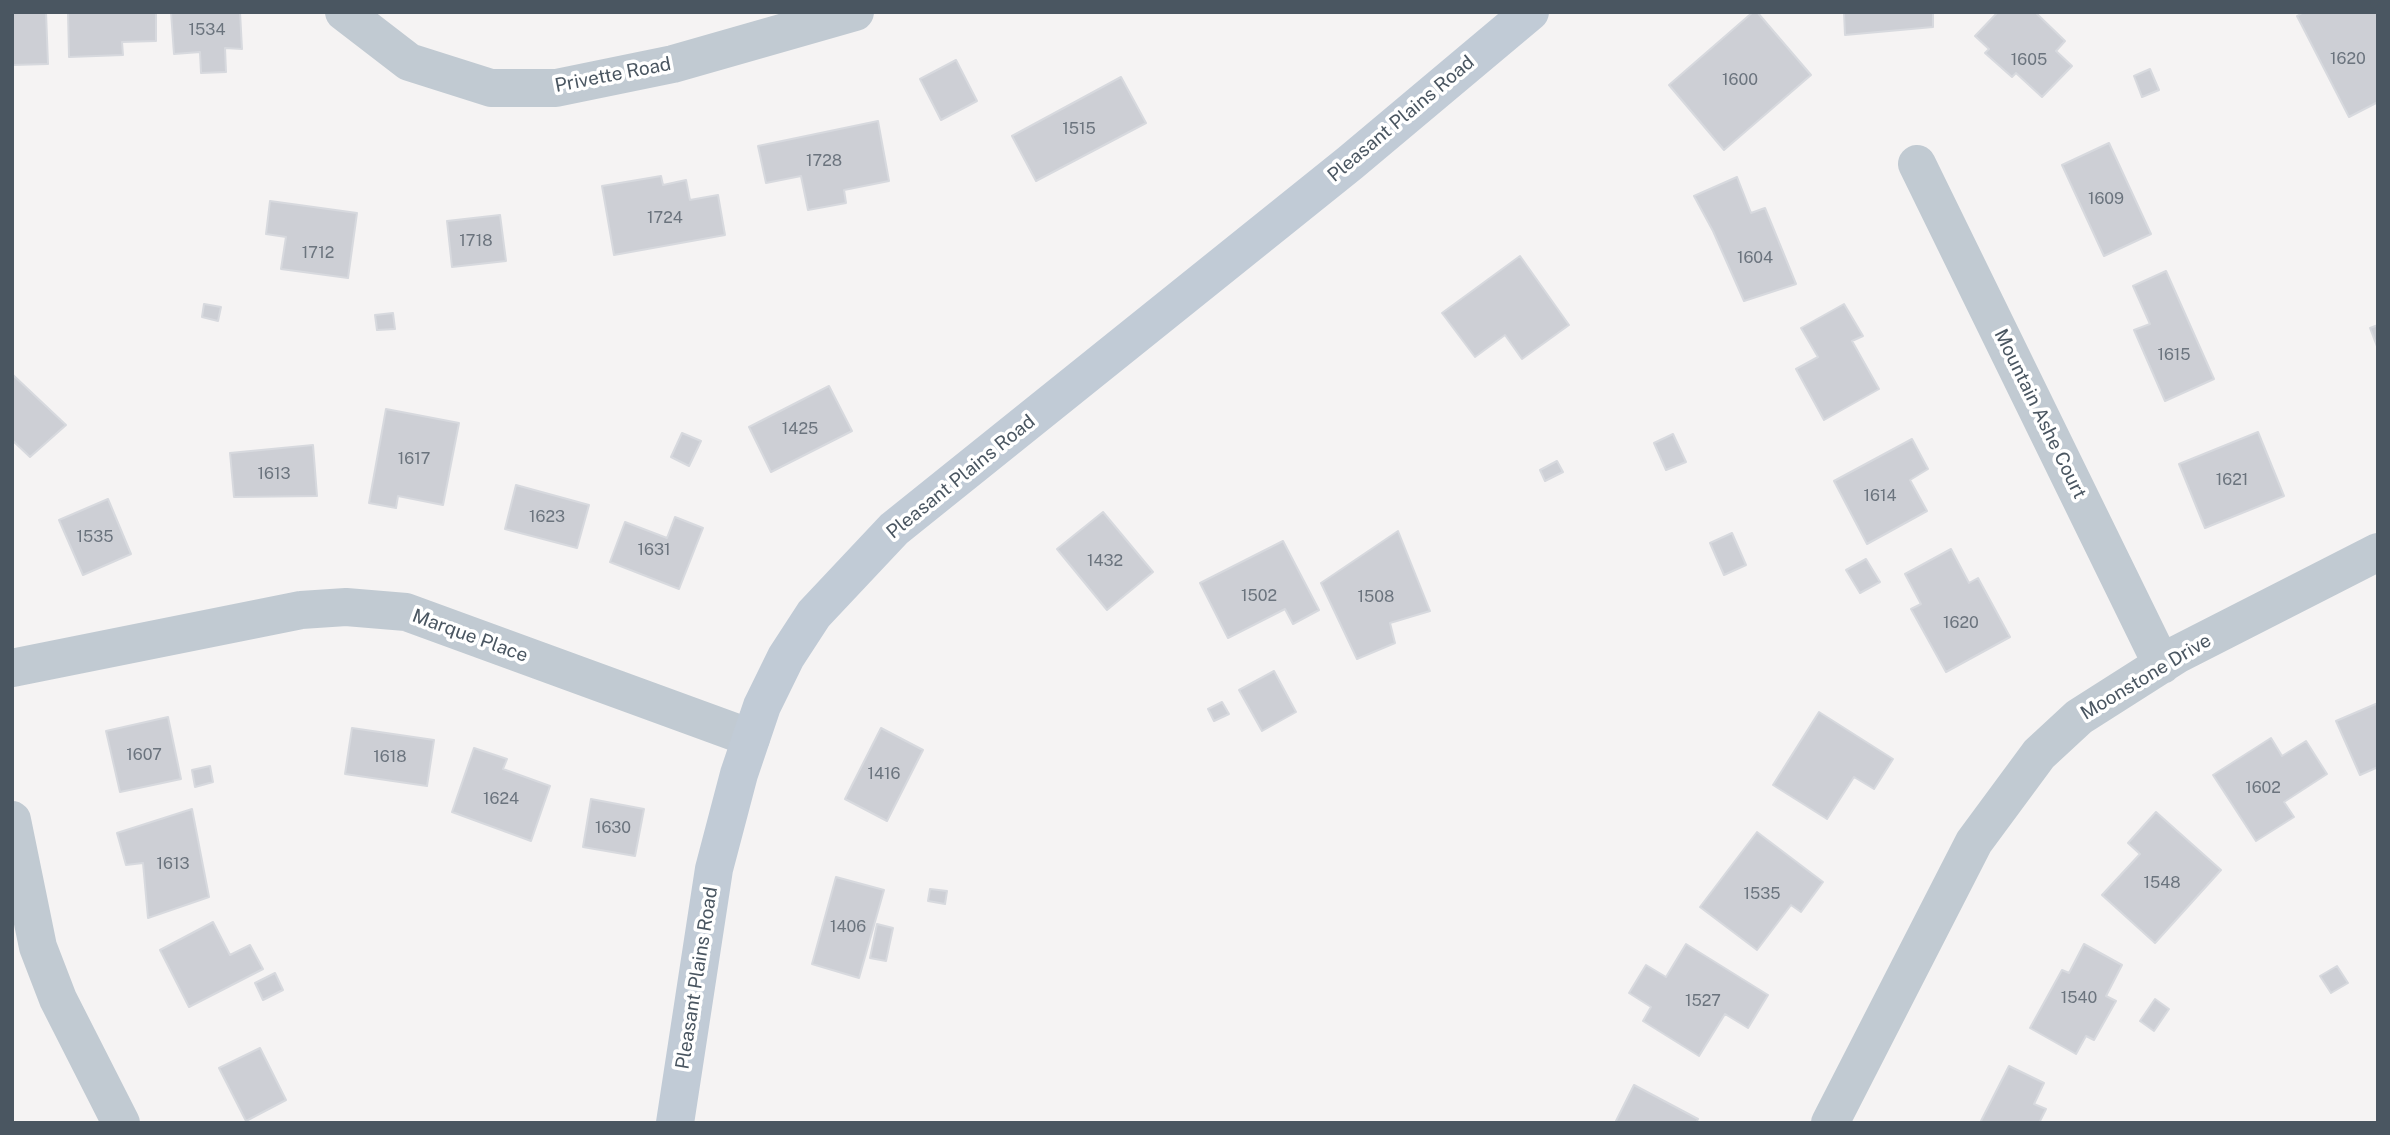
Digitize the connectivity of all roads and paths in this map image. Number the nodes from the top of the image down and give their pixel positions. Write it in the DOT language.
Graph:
graph roads {
  1 [pos="344,12"];
  2 [pos="855,12"];
  3 [pos="1530,12"];
  4 [pos="1917,164"];
  5 [pos="2378,552"];
  6 [pos="2162,665"];
  7 [pos="12,668"];
  8 [pos="751,738"];
  9 [pos="12,820"];
  10 [pos="121,1123"];
  11 [pos="675,1123"];
  12 [pos="1830,1123"];
  1 -- 2 [label="street, Privette Road"];
  3 -- 8 [label="street, Pleasant Plains Road"];
  4 -- 6 [label="street, Mountain Ashe Court"];
  5 -- 6 [label="street, Moonstone Drive"];
  6 -- 12 [label="street, Moonstone Drive"];
  7 -- 8 [label="street, Marque Place"];
  8 -- 11 [label="street, Pleasant Plains Road"];
  9 -- 10 [label="street"];
}
